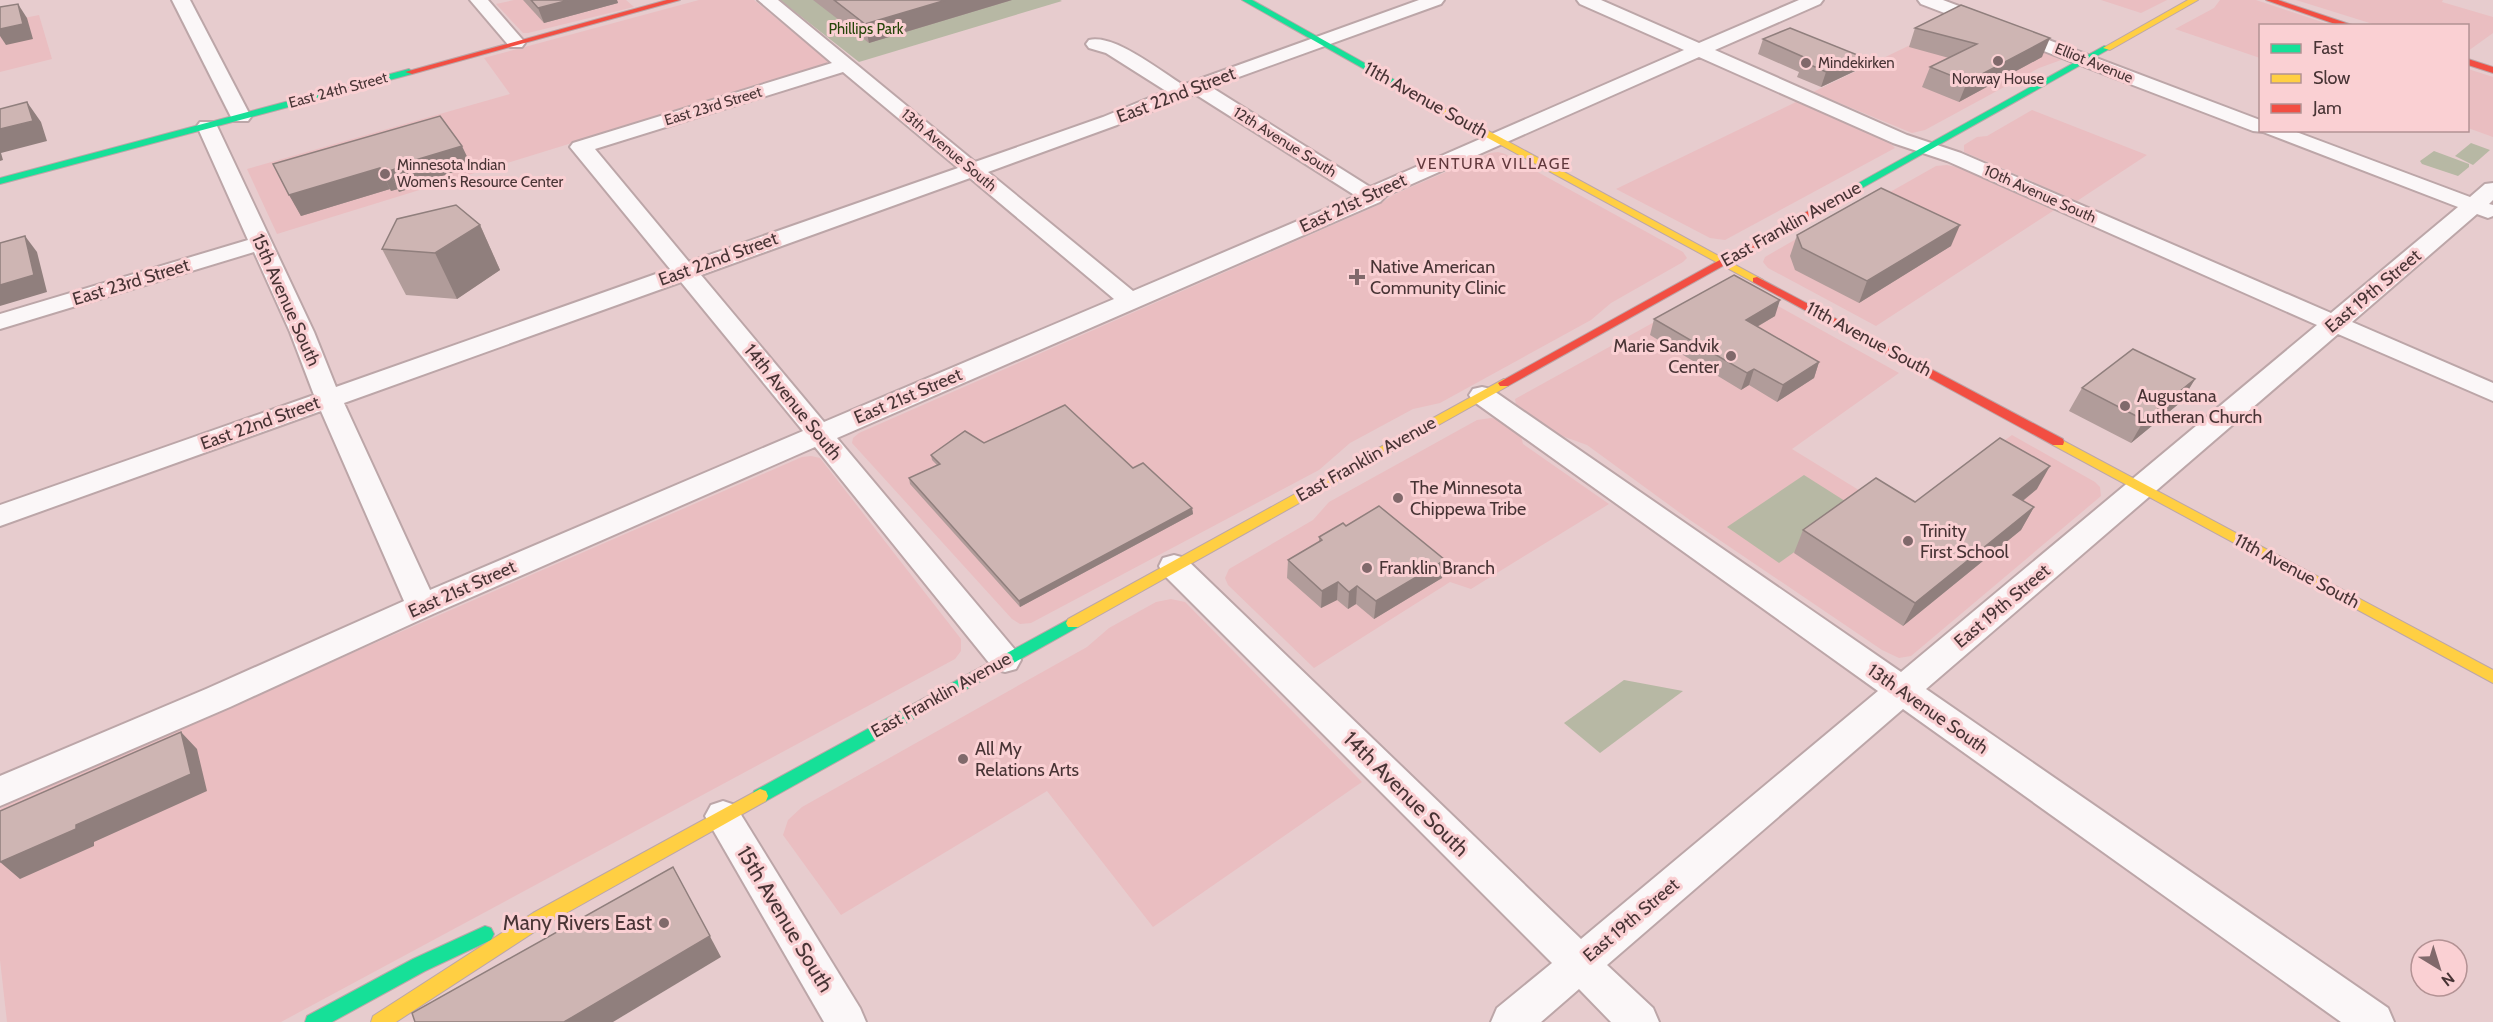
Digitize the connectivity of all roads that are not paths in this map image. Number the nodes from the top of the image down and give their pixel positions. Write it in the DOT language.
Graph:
graph roads {
  1 [pos="181,0"];
  2 [pos="479,0"];
  3 [pos="676,0"];
  4 [pos="767,0"];
  5 [pos="1246,0"];
  6 [pos="1435,0"];
  7 [pos="1586,0"];
  8 [pos="1814,0"];
  9 [pos="1927,0"];
  10 [pos="2194,0"];
  11 [pos="2270,0"];
  12 [pos="2345,24"];
  13 [pos="1322,41"];
  14 [pos="516,43"];
  15 [pos="1095,45"];
  16 [pos="1699,51"];
  17 [pos="2084,61"];
  18 [pos="2469,62"];
  19 [pos="846,65"];
  20 [pos="2493,70"];
  21 [pos="1190,90"];
  22 [pos="241,117"];
  23 [pos="207,126"];
  24 [pos="2259,126"];
  25 [pos="2277,132"];
  26 [pos="1495,139"];
  27 [pos="580,147"];
  28 [pos="1926,149"];
  29 [pos="972,170"];
  30 [pos="0,181"];
  31 [pos="1372,196"];
  32 [pos="2487,203"];
  33 [pos="261,243"];
  34 [pos="1725,261"];
  35 [pos="683,272"];
  36 [pos="1130,300"];
  37 [pos="0,322"];
  38 [pos="2335,324"];
  39 [pos="2493,393"];
  40 [pos="1482,395"];
  41 [pos="328,398"];
  42 [pos="820,434"];
  43 [pos="2141,487"];
  44 [pos="0,516"];
  45 [pos="1174,566"];
  46 [pos="422,606"];
  47 [pos="1005,660"];
  48 [pos="2493,678"];
  49 [pos="1902,690"];
  50 [pos="0,791"];
  51 [pos="723,816"];
  52 [pos="539,919"];
  53 [pos="1580,964"];
  54 [pos="314,1022"];
  55 [pos="380,1022"];
  56 [pos="846,1022"];
  57 [pos="1511,1022"];
  58 [pos="1639,1022"];
  59 [pos="2374,1022"];
  1 -- 22 [label="street"];
  2 -- 14 [label="street"];
  3 -- 14 [label="main road, East 24th Street"];
  4 -- 19 [label="street, 13th Avenue South"];
  5 -- 13 [label="main road, 11th Avenue South"];
  6 -- 13 [label="street, East 22nd Street"];
  7 -- 16 [label="street, 10th Avenue South"];
  8 -- 16 [label="street, East 21st Street"];
  9 -- 17 [label="street, Elliot Avenue"];
  10 -- 17 [label="main road, East Franklin Avenue"];
  11 -- 12 [label="main road"];
  13 -- 21 [label="street, East 22nd Street"];
  13 -- 26 [label="main road, 11th Avenue South"];
  14 -- 22 [label="main road, East 24th Street"];
  15 -- 21 [label="street, 12th Avenue South"];
  16 -- 26 [label="street, East 21st Street"];
  16 -- 28 [label="street, 10th Avenue South"];
  17 -- 24 [label="street, Elliot Avenue"];
  17 -- 28 [label="main road, East Franklin Avenue"];
  18 -- 20 [label="main road"];
  19 -- 27 [label="street, East 23rd Street"];
  19 -- 29 [label="street, 13th Avenue South"];
  21 -- 29 [label="street, East 22nd Street"];
  21 -- 31 [label="street, 12th Avenue South"];
  22 -- 23 [label="main road, East 24th Street"];
  23 -- 30 [label="main road, East 24th Street"];
  23 -- 33 [label="street, 15th Avenue South"];
  25 -- 32 [label="street"];
  26 -- 31 [label="street, East 21st Street"];
  26 -- 34 [label="main road, 11th Avenue South"];
  27 -- 35 [label="street, 14th Avenue South"];
  28 -- 34 [label="main road, East Franklin Avenue"];
  28 -- 38 [label="street, 10th Avenue South"];
  29 -- 35 [label="street, East 22nd Street"];
  29 -- 36 [label="street, 13th Avenue South"];
  31 -- 36 [label="street, East 21st Street"];
  32 -- 38 [label="street, East 19th Street"];
  33 -- 37 [label="street, East 23rd Street"];
  33 -- 41 [label="street, 15th Avenue South"];
  34 -- 40 [label="main road, East Franklin Avenue"];
  34 -- 43 [label="main road, 11th Avenue South"];
  35 -- 41 [label="street, East 22nd Street"];
  35 -- 42 [label="street, 14th Avenue South"];
  36 -- 42 [label="street, East 21st Street"];
  38 -- 39 [label="street, 10th Avenue South"];
  38 -- 43 [label="street, East 19th Street"];
  40 -- 45 [label="main road, East Franklin Avenue"];
  40 -- 49 [label="street, 13th Avenue South"];
  41 -- 44 [label="street, East 22nd Street"];
  41 -- 46 [label="street, 15th Avenue South"];
  42 -- 46 [label="street, East 21st Street"];
  42 -- 47 [label="street, 14th Avenue South"];
  43 -- 48 [label="main road, 11th Avenue South"];
  43 -- 49 [label="street, East 19th Street"];
  45 -- 47 [label="main road, East Franklin Avenue"];
  45 -- 53 [label="street, 14th Avenue South"];
  46 -- 50 [label="street, East 21st Street"];
  47 -- 51 [label="main road, East Franklin Avenue"];
  49 -- 53 [label="street, East 19th Street"];
  49 -- 59 [label="street, 13th Avenue South"];
  51 -- 52 [label="main road, East Franklin Avenue"];
  51 -- 56 [label="street, 15th Avenue South"];
  52 -- 54 [label="main road, East Franklin Avenue"];
  52 -- 55 [label="main road, East Franklin Avenue"];
  53 -- 57 [label="street, East 19th Street"];
  53 -- 58 [label="street, 14th Avenue South"];
}
